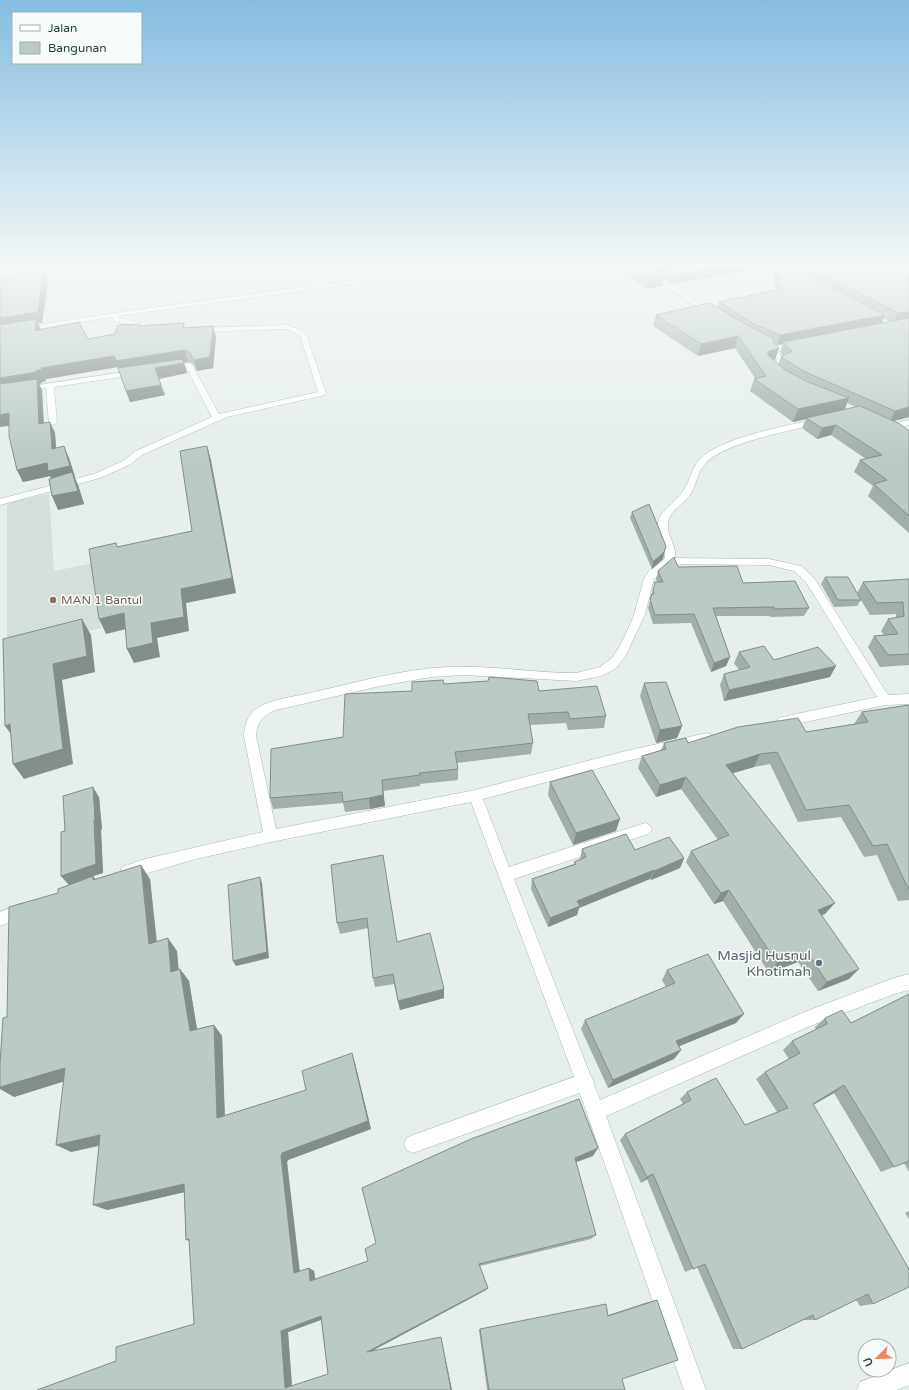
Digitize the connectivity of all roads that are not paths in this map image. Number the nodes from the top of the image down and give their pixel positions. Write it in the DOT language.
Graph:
graph roads {
  1 [pos="26,329"];
  2 [pos="228,329"];
  3 [pos="291,329"];
  4 [pos="193,330"];
  5 [pos="0,333"];
  6 [pos="764,343"];
  7 [pos="163,368"];
  8 [pos="148,371"];
  9 [pos="782,376"];
  10 [pos="50,386"];
  11 [pos="0,394"];
  12 [pos="217,418"];
  13 [pos="827,419"];
  14 [pos="53,422"];
  15 [pos="878,422"];
  16 [pos="909,422"];
  17 [pos="890,427"];
  18 [pos="903,434"];
  19 [pos="0,502"];
  20 [pos="669,561"];
  21 [pos="909,699"];
  22 [pos="885,700"];
  23 [pos="768,725"];
  24 [pos="723,735"];
  25 [pos="475,796"];
  26 [pos="645,829"];
  27 [pos="271,836"];
  28 [pos="505,875"];
  29 [pos="114,877"];
  30 [pos="35,905"];
  31 [pos="0,919"];
  32 [pos="909,982"];
  33 [pos="585,1082"];
  34 [pos="596,1111"];
  35 [pos="413,1144"];
  36 [pos="909,1374"];
  37 [pos="696,1390"];
  38 [pos="868,1390"];
  1 -- 5 [label="street"];
  2 -- 4 [label="street"];
  3 -- 12 [label="street"];
  6 -- 9 [label="street"];
  7 -- 12 [label="street"];
  8 -- 10 [label="street"];
  10 -- 11 [label="street"];
  10 -- 14 [label="street"];
  12 -- 19 [label="street"];
  13 -- 20 [label="street"];
  15 -- 17 [label="street"];
  16 -- 17 [label="street"];
  17 -- 18 [label="street"];
  20 -- 22 [label="street"];
  20 -- 27 [label="street"];
  21 -- 22 [label="street"];
  22 -- 23 [label="street"];
  24 -- 25 [label="street"];
  25 -- 27 [label="street"];
  25 -- 28 [label="street"];
  26 -- 28 [label="street"];
  27 -- 29 [label="street"];
  28 -- 33 [label="street"];
  30 -- 31 [label="street"];
  32 -- 34 [label="street"];
  33 -- 34 [label="street"];
  33 -- 35 [label="street"];
  34 -- 37 [label="street"];
  36 -- 38 [label="street"];
}
